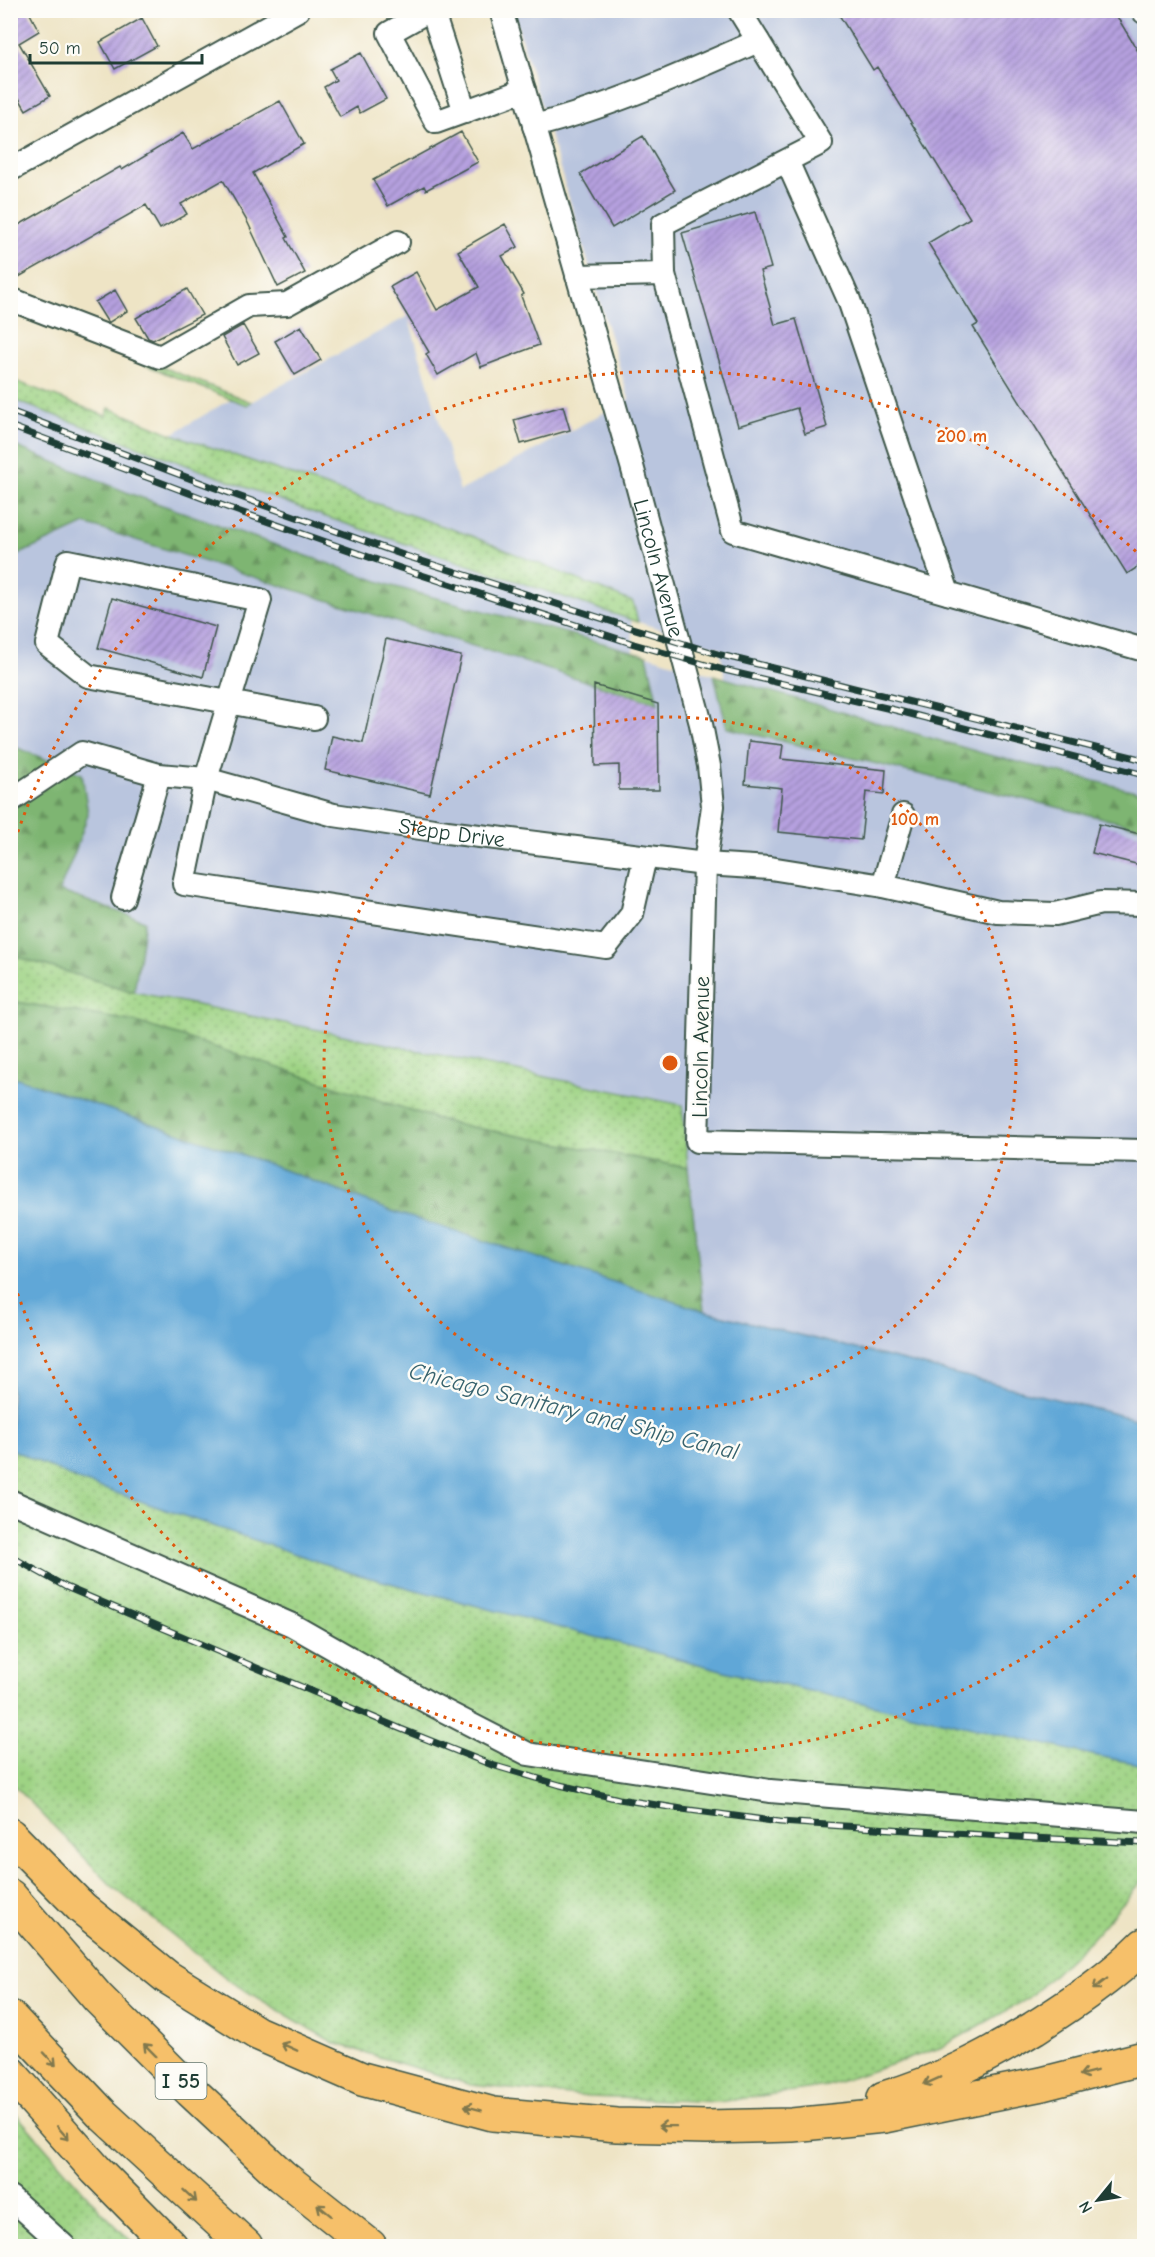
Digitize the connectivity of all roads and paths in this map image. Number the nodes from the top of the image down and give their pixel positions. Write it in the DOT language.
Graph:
graph roads {
  1 [pos="298,10"];
  2 [pos="431,10"];
  3 [pos="501,10"];
  4 [pos="739,10"];
  5 [pos="758,41"];
  6 [pos="524,90"];
  7 [pos="465,112"];
  8 [pos="534,126"];
  9 [pos="786,161"];
  10 [pos="10,170"];
  11 [pos="398,242"];
  12 [pos="664,274"];
  13 [pos="577,276"];
  14 [pos="10,298"];
  15 [pos="948,593"];
  16 [pos="1144,650"];
  17 [pos="228,701"];
  18 [pos="314,718"];
  19 [pos="159,775"];
  20 [pos="206,779"];
  21 [pos="10,801"];
  22 [pos="903,815"];
  23 [pos="645,857"];
  24 [pos="705,864"];
  25 [pos="883,885"];
  26 [pos="123,898"];
  27 [pos="1144,904"];
  28 [pos="1144,1151"];
  29 [pos="10,1501"];
  30 [pos="1144,1822"];
  31 [pos="10,1835"];
  32 [pos="10,1896"];
  33 [pos="1144,1946"];
  34 [pos="10,2017"];
  35 [pos="1144,2058"];
  36 [pos="10,2073"];
  37 [pos="706,2127"];
  38 [pos="10,2198"];
  39 [pos="64,2247"];
  40 [pos="171,2247"];
  41 [pos="246,2247"];
  42 [pos="370,2247"];
  1 -- 10 [label="street"];
  2 -- 7 [label="street"];
  2 -- 7 [label="street"];
  3 -- 6 [label="street, Lincoln Avenue"];
  4 -- 5 [label="street"];
  5 -- 8 [label="street"];
  5 -- 9 [label="street"];
  6 -- 7 [label="street"];
  6 -- 8 [label="street, Lincoln Avenue"];
  8 -- 13 [label="street, Lincoln Avenue"];
  9 -- 12 [label="street"];
  9 -- 15 [label="street"];
  11 -- 14 [label="street"];
  12 -- 13 [label="street"];
  12 -- 15 [label="street"];
  13 -- 24 [label="street, Lincoln Avenue"];
  15 -- 16 [label="street"];
  17 -- 17 [label="street"];
  17 -- 18 [label="street"];
  17 -- 20 [label="street"];
  19 -- 20 [label="street, Stepp Drive"];
  19 -- 21 [label="street, Stepp Drive"];
  19 -- 26 [label="street"];
  20 -- 23 [label="street, Stepp Drive"];
  20 -- 23 [label="street"];
  22 -- 25 [label="street"];
  23 -- 24 [label="street, Stepp Drive"];
  24 -- 25 [label="street, Stepp Drive"];
  24 -- 28 [label="street, Lincoln Avenue"];
  25 -- 27 [label="street, Stepp Drive"];
  29 -- 30 [label="street"];
  37 -- 31 [label="highway, one-way"];
  42 -- 32 [label="highway, I 55, one-way"];
  33 -- 37 [label="highway, one-way"];
  34 -- 41 [label="highway, one-way"];
  35 -- 37 [label="highway, one-way"];
  36 -- 40 [label="highway, one-way"];
  38 -- 39 [label="street"];
}
